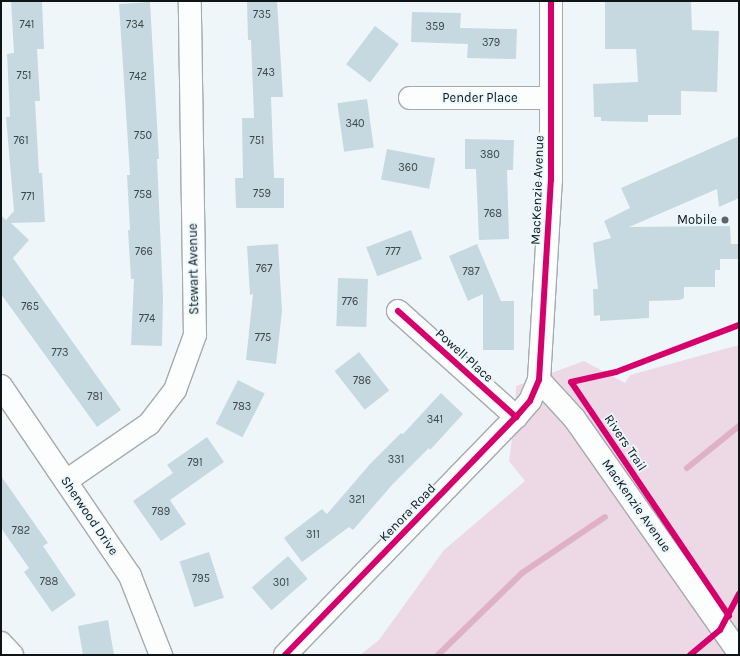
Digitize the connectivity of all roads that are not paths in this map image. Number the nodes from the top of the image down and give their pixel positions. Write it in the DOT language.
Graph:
graph roads {
  1 [pos="190,1"];
  2 [pos="551,1"];
  3 [pos="410,98"];
  4 [pos="551,98"];
  5 [pos="398,311"];
  6 [pos="539,380"];
  7 [pos="1,386"];
  8 [pos="516,417"];
  9 [pos="66,481"];
  10 [pos="1,643"];
  11 [pos="739,652"];
  12 [pos="12,655"];
  13 [pos="161,655"];
  14 [pos="285,655"];
  1 -- 9 [label="street, Stewart Avenue"];
  2 -- 4 [label="street, MacKenzie Avenue"];
  3 -- 4 [label="street, Pender Place"];
  4 -- 6 [label="street, MacKenzie Avenue"];
  5 -- 8 [label="street, Powell Place"];
  6 -- 8 [label="street, Kenora Road"];
  6 -- 11 [label="street, MacKenzie Avenue"];
  7 -- 9 [label="street, Sherwood Drive"];
  8 -- 14 [label="street, Kenora Road"];
  9 -- 13 [label="street, Sherwood Drive"];
  10 -- 12 [label="street"];
}
